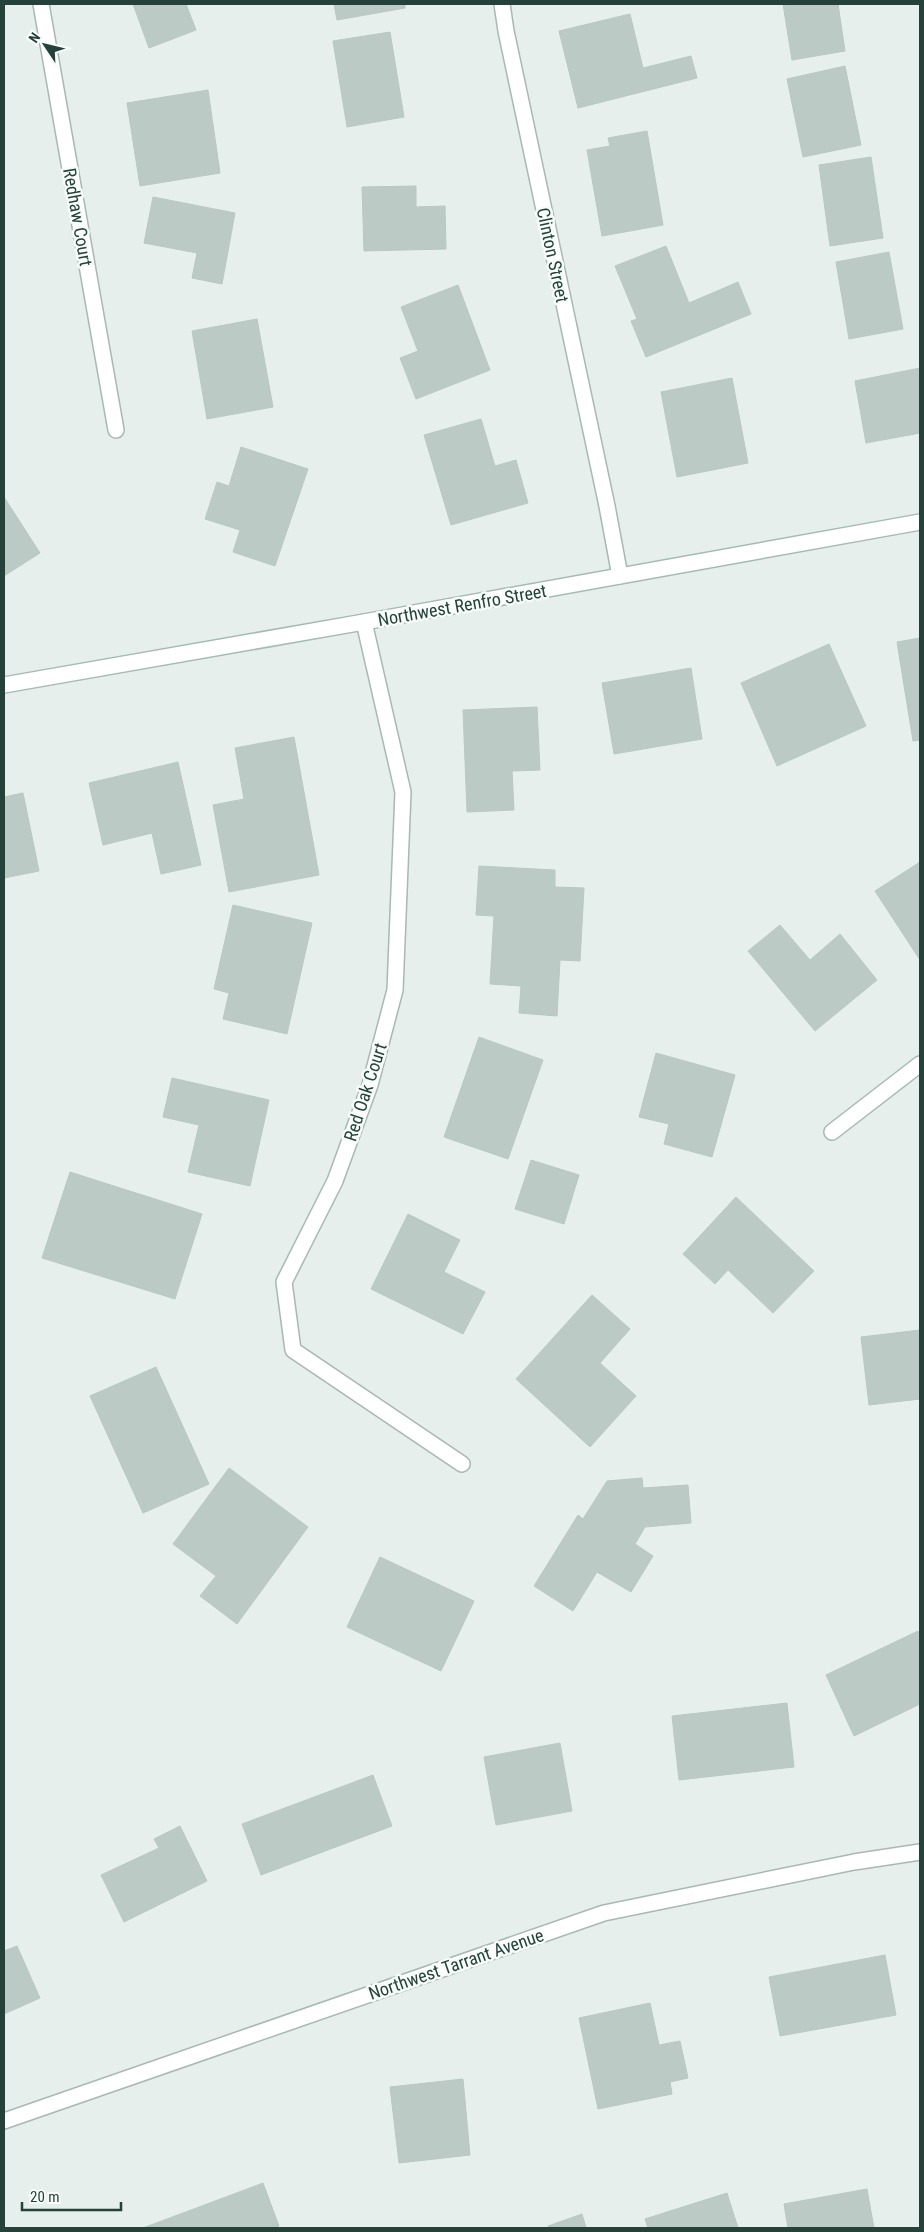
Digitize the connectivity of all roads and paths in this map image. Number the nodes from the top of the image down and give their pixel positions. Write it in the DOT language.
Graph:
graph roads {
  1 [pos="41,4"];
  2 [pos="502,4"];
  3 [pos="116,430"];
  4 [pos="920,522"];
  5 [pos="620,576"];
  6 [pos="364,622"];
  7 [pos="4,685"];
  8 [pos="920,1064"];
  9 [pos="832,1132"];
  10 [pos="462,1464"];
  11 [pos="920,1852"];
  12 [pos="4,2121"];
  1 -- 3 [label="street, Redhaw Court"];
  2 -- 5 [label="street, Clinton Street"];
  4 -- 5 [label="street, Northwest Renfro Street"];
  5 -- 6 [label="street, Northwest Renfro Street"];
  6 -- 7 [label="street, Northwest Renfro Street"];
  6 -- 10 [label="street, Red Oak Court"];
  8 -- 9 [label="street"];
  11 -- 12 [label="street, Northwest Tarrant Avenue"];
}
